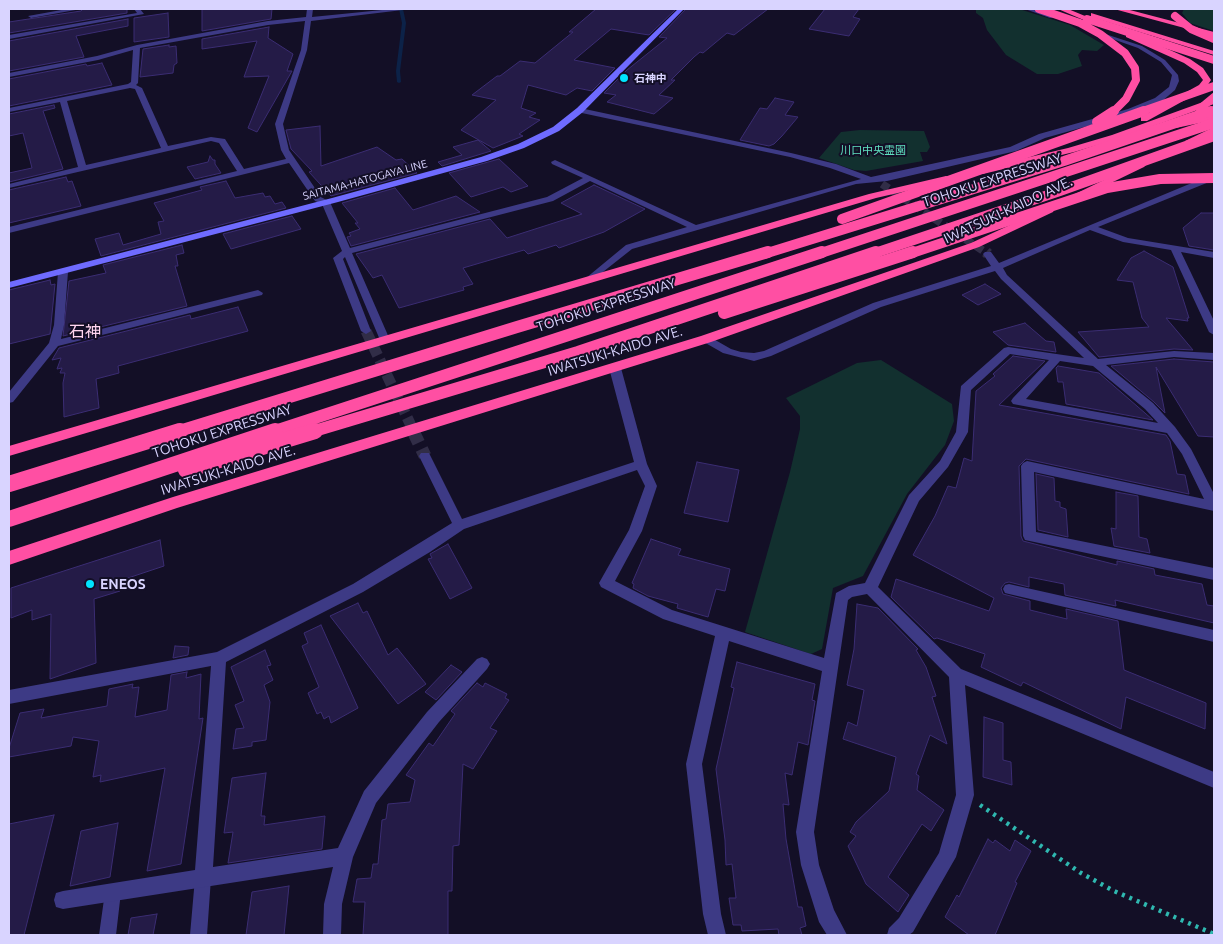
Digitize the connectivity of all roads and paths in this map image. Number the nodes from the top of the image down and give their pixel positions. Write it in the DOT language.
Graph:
graph roads {
  1 [pos="28,9"];
  2 [pos="78,9"];
  3 [pos="137,9"];
  4 [pos="408,9"];
  5 [pos="681,9"];
  6 [pos="1028,9"];
  7 [pos="1040,9"];
  8 [pos="1057,9"];
  9 [pos="1062,9"];
  10 [pos="1066,9"];
  11 [pos="1076,9"];
  12 [pos="1093,9"];
  13 [pos="1103,9"];
  14 [pos="1118,9"];
  15 [pos="1174,9"];
  16 [pos="310,13"];
  17 [pos="31,16"];
  18 [pos="33,32"];
  19 [pos="1214,36"];
  20 [pos="9,37"];
  21 [pos="1140,40"];
  22 [pos="1214,45"];
  23 [pos="137,47"];
  24 [pos="1214,56"];
  25 [pos="1214,64"];
  26 [pos="9,74"];
  27 [pos="130,86"];
  28 [pos="1214,86"];
  29 [pos="63,99"];
  30 [pos="1214,99"];
  31 [pos="9,110"];
  32 [pos="580,110"];
  33 [pos="1214,110"];
  34 [pos="1214,117"];
  35 [pos="1214,122"];
  36 [pos="1214,134"];
  37 [pos="1115,137"];
  38 [pos="1039,148"];
  39 [pos="166,150"];
  40 [pos="291,160"];
  41 [pos="555,162"];
  42 [pos="84,168"];
  43 [pos="242,173"];
  44 [pos="1214,177"];
  45 [pos="590,178"];
  46 [pos="869,179"];
  47 [pos="882,184"];
  48 [pos="9,186"];
  49 [pos="326,202"];
  50 [pos="1090,226"];
  51 [pos="696,228"];
  52 [pos="9,230"];
  53 [pos="1175,249"];
  54 [pos="348,251"];
  55 [pos="763,254"];
  56 [pos="988,254"];
  57 [pos="1214,255"];
  58 [pos="997,267"];
  59 [pos="63,272"];
  60 [pos="589,280"];
  61 [pos="9,285"];
  62 [pos="258,293"];
  63 [pos="366,331"];
  64 [pos="1214,332"];
  65 [pos="706,339"];
  66 [pos="385,340"];
  67 [pos="54,344"];
  68 [pos="578,352"];
  69 [pos="1214,356"];
  70 [pos="1058,357"];
  71 [pos="1096,363"];
  72 [pos="615,368"];
  73 [pos="9,399"];
  74 [pos="1171,430"];
  75 [pos="9,451"];
  76 [pos="425,456"];
  77 [pos="641,464"];
  78 [pos="9,484"];
  79 [pos="9,520"];
  80 [pos="459,525"];
  81 [pos="9,558"];
  82 [pos="1214,574"];
  83 [pos="870,588"];
  84 [pos="1009,589"];
  85 [pos="723,634"];
  86 [pos="1214,636"];
  87 [pos="219,658"];
  88 [pos="482,664"];
  89 [pos="831,666"];
  90 [pos="956,674"];
  91 [pos="9,697"];
  92 [pos="1214,780"];
  93 [pos="965,795"];
  94 [pos="344,856"];
  95 [pos="202,878"];
  96 [pos="113,892"];
  97 [pos="63,900"];
  98 [pos="1214,934"];
  99 [pos="107,935"];
  100 [pos="198,935"];
  101 [pos="332,935"];
  102 [pos="717,935"];
  103 [pos="838,935"];
  104 [pos="896,935"];
  1 -- 17 [label="street"];
  2 -- 17 [label="street"];
  3 -- 18 [label="street"];
  4 -- 16 [label="street"];
  5 -- 32 [label="main road, SAITAMA-HATOGAYA LINE"];
  6 -- 46 [label="street"];
  7 -- 38 [label="highway, bridge"];
  8 -- 24 [label="highway, bridge"];
  9 -- 21 [label="highway"];
  10 -- 24 [label="highway"];
  11 -- 24 [label="highway"];
  12 -- 22 [label="highway"];
  13 -- 22 [label="highway"];
  14 -- 19 [label="highway"];
  15 -- 19 [label="highway, bridge"];
  16 -- 23 [label="street"];
  16 -- 40 [label="street"];
  17 -- 18 [label="street"];
  18 -- 20 [label="street"];
  21 -- 25 [label="highway"];
  21 -- 37 [label="highway"];
  23 -- 26 [label="street"];
  23 -- 27 [label="street"];
  27 -- 29 [label="street"];
  27 -- 39 [label="street"];
  28 -- 38 [label="highway, bridge"];
  29 -- 31 [label="street"];
  29 -- 42 [label="street"];
  30 -- 36 [label="highway, bridge"];
  30 -- 37 [label="highway"];
  32 -- 46 [label="street"];
  32 -- 49 [label="main road, SAITAMA-HATOGAYA LINE"];
  33 -- 55 [label="highway, TOHOKU EXPRESSWAY, bridge"];
  34 -- 37 [label="highway"];
  35 -- 79 [label="highway, TOHOKU EXPRESSWAY, bridge"];
  36 -- 65 [label="highway, IWATSUKI-KAIDO AVE."];
  36 -- 68 [label="highway, bridge"];
  37 -- 60 [label="highway"];
  38 -- 55 [label="highway, bridge"];
  39 -- 42 [label="street"];
  39 -- 43 [label="street"];
  40 -- 43 [label="street"];
  40 -- 49 [label="street"];
  41 -- 45 [label="street"];
  42 -- 48 [label="street"];
  43 -- 52 [label="street"];
  44 -- 50 [label="street"];
  44 -- 68 [label="highway, bridge"];
  45 -- 51 [label="street"];
  45 -- 54 [label="street"];
  46 -- 47 [label="street"];
  46 -- 51 [label="street"];
  49 -- 54 [label="street"];
  49 -- 59 [label="main road, SAITAMA-HATOGAYA LINE"];
  50 -- 53 [label="street"];
  50 -- 58 [label="street"];
  51 -- 60 [label="street"];
  53 -- 57 [label="street"];
  53 -- 64 [label="street"];
  54 -- 63 [label="street"];
  54 -- 66 [label="street"];
  55 -- 78 [label="highway, TOHOKU EXPRESSWAY, bridge"];
  56 -- 58 [label="street"];
  58 -- 65 [label="street"];
  58 -- 71 [label="street"];
  59 -- 61 [label="main road, SAITAMA-HATOGAYA LINE"];
  59 -- 67 [label="street"];
  60 -- 66 [label="highway"];
  62 -- 67 [label="street"];
  65 -- 72 [label="highway, IWATSUKI-KAIDO AVE."];
  66 -- 75 [label="highway"];
  67 -- 73 [label="street"];
  68 -- 79 [label="highway, bridge"];
  69 -- 71 [label="street"];
  70 -- 71 [label="street"];
  70 -- 74 [label="street"];
  70 -- 83 [label="street"];
  71 -- 74 [label="street"];
  72 -- 77 [label="street"];
  72 -- 81 [label="highway, IWATSUKI-KAIDO AVE."];
  74 -- 82 [label="street"];
  76 -- 80 [label="street"];
  77 -- 80 [label="street"];
  77 -- 85 [label="street"];
  80 -- 87 [label="street"];
  83 -- 89 [label="street"];
  83 -- 90 [label="street"];
  84 -- 86 [label="lane"];
  85 -- 89 [label="street"];
  85 -- 102 [label="street"];
  87 -- 91 [label="street"];
  87 -- 95 [label="street"];
  88 -- 94 [label="street"];
  89 -- 103 [label="street"];
  90 -- 92 [label="street"];
  90 -- 93 [label="street"];
  93 -- 98 [label="path"];
  93 -- 104 [label="street"];
  94 -- 95 [label="street"];
  94 -- 101 [label="street"];
  95 -- 96 [label="street"];
  95 -- 100 [label="lane"];
  96 -- 97 [label="street"];
  96 -- 99 [label="lane"];
}
